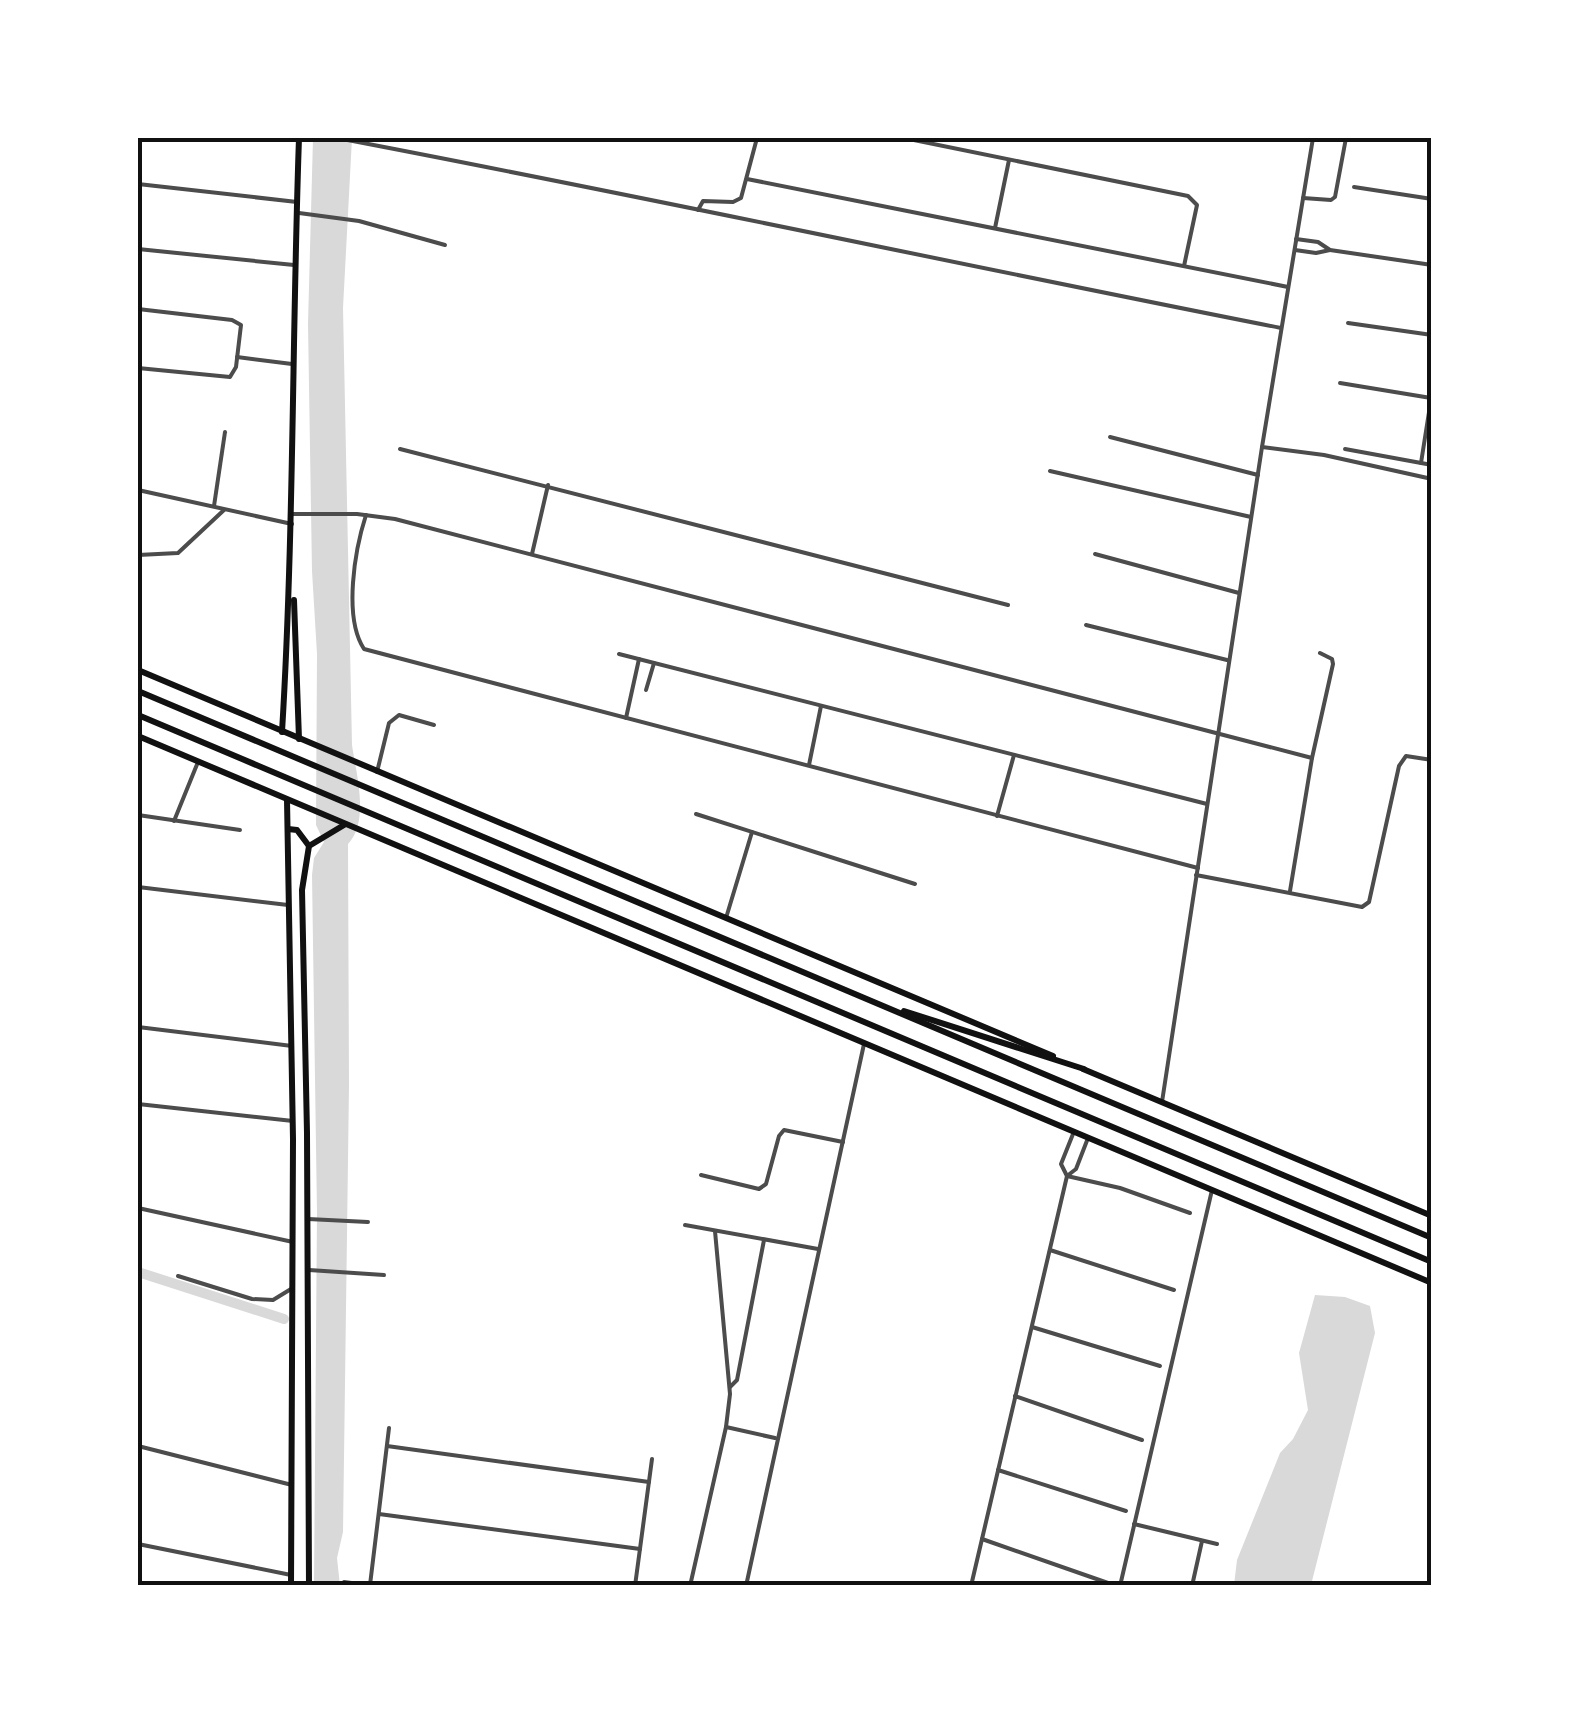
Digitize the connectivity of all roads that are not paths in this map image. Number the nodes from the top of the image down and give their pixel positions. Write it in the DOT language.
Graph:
graph roads {
  1 [pos="300,138"];
  2 [pos="337,138"];
  3 [pos="758,138"];
  4 [pos="904,138"];
  5 [pos="1313,138"];
  6 [pos="1346,138"];
  7 [pos="1009,160"];
  8 [pos="747,179"];
  9 [pos="138,184"];
  10 [pos="1354,187"];
  11 [pos="1303,198"];
  12 [pos="1432,199"];
  13 [pos="297,202"];
  14 [pos="698,210"];
  15 [pos="297,213"];
  16 [pos="994,228"];
  17 [pos="1296,239"];
  18 [pos="445,246"];
  19 [pos="138,248"];
  20 [pos="1294,250"];
  21 [pos="1330,250"];
  22 [pos="294,265"];
  23 [pos="1432,265"];
  24 [pos="1184,266"];
  25 [pos="1288,287"];
  26 [pos="138,309"];
  27 [pos="1348,323"];
  28 [pos="1281,328"];
  29 [pos="1432,335"];
  30 [pos="237,357"];
  31 [pos="292,364"];
  32 [pos="138,368"];
  33 [pos="1340,383"];
  34 [pos="1431,399"];
  35 [pos="225,432"];
  36 [pos="1110,437"];
  37 [pos="1262,446"];
  38 [pos="400,449"];
  39 [pos="1345,450"];
  40 [pos="1420,463"];
  41 [pos="1432,466"];
  42 [pos="1050,472"];
  43 [pos="1258,475"];
  44 [pos="1432,478"];
  45 [pos="548,485"];
  46 [pos="138,490"];
  47 [pos="138,502"];
  48 [pos="214,508"];
  49 [pos="224,510"];
  50 [pos="292,514"];
  51 [pos="366,515"];
  52 [pos="1251,517"];
  53 [pos="292,524"];
  54 [pos="1095,554"];
  55 [pos="532,555"];
  56 [pos="138,556"];
  57 [pos="292,564"];
  58 [pos="1240,593"];
  59 [pos="1008,605"];
  60 [pos="1086,625"];
  61 [pos="1320,653"];
  62 [pos="619,654"];
  63 [pos="639,660"];
  64 [pos="1229,660"];
  65 [pos="654,663"];
  66 [pos="138,670"];
  67 [pos="646,690"];
  68 [pos="138,691"];
  69 [pos="821,706"];
  70 [pos="138,716"];
  71 [pos="626,719"];
  72 [pos="434,726"];
  73 [pos="282,732"];
  74 [pos="1218,735"];
  75 [pos="138,736"];
  76 [pos="298,738"];
  77 [pos="1014,755"];
  78 [pos="1312,758"];
  79 [pos="1432,760"];
  80 [pos="198,762"];
  81 [pos="808,767"];
  82 [pos="378,772"];
  83 [pos="287,800"];
  84 [pos="1207,804"];
  85 [pos="696,814"];
  86 [pos="138,815"];
  87 [pos="997,816"];
  88 [pos="174,821"];
  89 [pos="344,824"];
  90 [pos="288,829"];
  91 [pos="240,830"];
  92 [pos="752,832"];
  93 [pos="309,846"];
  94 [pos="1198,868"];
  95 [pos="1196,875"];
  96 [pos="914,884"];
  97 [pos="138,887"];
  98 [pos="1290,893"];
  99 [pos="288,905"];
  100 [pos="726,918"];
  101 [pos="869,1001"];
  102 [pos="138,1028"];
  103 [pos="864,1044"];
  104 [pos="292,1046"];
  105 [pos="1084,1069"];
  106 [pos="1162,1102"];
  107 [pos="138,1104"];
  108 [pos="293,1121"];
  109 [pos="1074,1132"];
  110 [pos="1088,1138"];
  111 [pos="842,1142"];
  112 [pos="701,1175"];
  113 [pos="1067,1176"];
  114 [pos="1212,1190"];
  115 [pos="138,1208"];
  116 [pos="1190,1213"];
  117 [pos="1432,1216"];
  118 [pos="312,1219"];
  119 [pos="368,1222"];
  120 [pos="685,1226"];
  121 [pos="715,1231"];
  122 [pos="1432,1238"];
  123 [pos="764,1240"];
  124 [pos="293,1242"];
  125 [pos="819,1249"];
  126 [pos="1050,1250"];
  127 [pos="1432,1262"];
  128 [pos="307,1270"];
  129 [pos="384,1274"];
  130 [pos="178,1276"];
  131 [pos="1432,1283"];
  132 [pos="292,1289"];
  133 [pos="1174,1290"];
  134 [pos="1032,1326"];
  135 [pos="1160,1366"];
  136 [pos="730,1387"];
  137 [pos="1016,1396"];
  138 [pos="726,1427"];
  139 [pos="389,1428"];
  140 [pos="777,1438"];
  141 [pos="1142,1440"];
  142 [pos="138,1446"];
  143 [pos="387,1446"];
  144 [pos="652,1459"];
  145 [pos="998,1470"];
  146 [pos="649,1482"];
  147 [pos="292,1484"];
  148 [pos="1126,1512"];
  149 [pos="379,1514"];
  150 [pos="1134,1524"];
  151 [pos="982,1539"];
  152 [pos="1202,1541"];
  153 [pos="138,1544"];
  154 [pos="1217,1544"];
  155 [pos="640,1549"];
  156 [pos="291,1575"];
  157 [pos="344,1582"];
  158 [pos="1108,1583"];
  159 [pos="372,1585"];
  160 [pos="291,1586"];
  161 [pos="309,1586"];
  162 [pos="635,1586"];
  163 [pos="690,1586"];
  164 [pos="746,1586"];
  165 [pos="971,1586"];
  166 [pos="1120,1586"];
  167 [pos="1192,1586"];
  1 -- 13 [label="main road"];
  2 -- 14 [label="street"];
  3 -- 8 [label="street"];
  4 -- 7 [label="street"];
  5 -- 11 [label="street"];
  6 -- 11 [label="street"];
  7 -- 16 [label="street"];
  7 -- 24 [label="street"];
  8 -- 14 [label="street"];
  8 -- 16 [label="street"];
  9 -- 13 [label="street"];
  10 -- 12 [label="street"];
  11 -- 17 [label="street"];
  13 -- 15 [label="main road"];
  14 -- 28 [label="street"];
  15 -- 18 [label="street"];
  15 -- 22 [label="main road"];
  16 -- 24 [label="street"];
  17 -- 20 [label="street"];
  17 -- 21 [label="street"];
  19 -- 22 [label="street"];
  20 -- 21 [label="street"];
  20 -- 25 [label="street"];
  21 -- 23 [label="street"];
  22 -- 31 [label="main road"];
  24 -- 25 [label="street"];
  25 -- 28 [label="street"];
  26 -- 30 [label="street"];
  27 -- 29 [label="street"];
  28 -- 37 [label="street"];
  30 -- 31 [label="street"];
  30 -- 32 [label="street"];
  31 -- 50 [label="main road"];
  33 -- 34 [label="street"];
  34 -- 40 [label="street"];
  35 -- 48 [label="street"];
  36 -- 43 [label="street"];
  37 -- 43 [label="street"];
  37 -- 44 [label="street"];
  38 -- 45 [label="street"];
  39 -- 40 [label="street"];
  40 -- 41 [label="street"];
  42 -- 52 [label="street"];
  43 -- 52 [label="street"];
  45 -- 55 [label="street"];
  45 -- 59 [label="street"];
  46 -- 47 [label="street"];
  46 -- 48 [label="street"];
  48 -- 49 [label="street"];
  49 -- 53 [label="street"];
  49 -- 56 [label="street"];
  50 -- 51 [label="street"];
  50 -- 53 [label="main road"];
  51 -- 55 [label="street"];
  51 -- 71 [label="street"];
  52 -- 58 [label="street"];
  53 -- 57 [label="main road"];
  54 -- 58 [label="street"];
  55 -- 74 [label="street"];
  57 -- 73 [label="main road"];
  57 -- 76 [label="main road"];
  58 -- 64 [label="street"];
  60 -- 64 [label="street"];
  61 -- 78 [label="street"];
  62 -- 63 [label="street"];
  63 -- 65 [label="street"];
  63 -- 71 [label="street"];
  64 -- 74 [label="street"];
  65 -- 67 [label="street"];
  65 -- 69 [label="street"];
  66 -- 73 [label="main road"];
  68 -- 101 [label="main road"];
  69 -- 77 [label="street"];
  69 -- 81 [label="street"];
  70 -- 127 [label="main road"];
  71 -- 81 [label="street"];
  72 -- 82 [label="street"];
  73 -- 76 [label="main road"];
  74 -- 78 [label="street"];
  74 -- 84 [label="street"];
  75 -- 80 [label="main road"];
  76 -- 82 [label="main road"];
  77 -- 84 [label="street"];
  77 -- 87 [label="street"];
  78 -- 98 [label="street"];
  79 -- 98 [label="street"];
  80 -- 83 [label="main road"];
  80 -- 88 [label="street"];
  81 -- 87 [label="street"];
  82 -- 100 [label="main road"];
  83 -- 89 [label="main road"];
  83 -- 90 [label="main road"];
  84 -- 94 [label="street"];
  85 -- 92 [label="street"];
  86 -- 88 [label="street"];
  87 -- 94 [label="street"];
  88 -- 91 [label="street"];
  89 -- 93 [label="main road"];
  89 -- 103 [label="main road"];
  90 -- 93 [label="main road"];
  90 -- 99 [label="main road"];
  92 -- 96 [label="street"];
  92 -- 100 [label="street"];
  93 -- 118 [label="main road"];
  94 -- 95 [label="street"];
  95 -- 98 [label="street"];
  95 -- 106 [label="street"];
  97 -- 99 [label="street"];
  99 -- 104 [label="main road"];
  100 -- 105 [label="main road"];
  101 -- 105 [label="main road"];
  101 -- 122 [label="main road"];
  102 -- 104 [label="street"];
  103 -- 109 [label="main road"];
  103 -- 111 [label="street"];
  104 -- 108 [label="main road"];
  105 -- 106 [label="main road"];
  106 -- 117 [label="main road"];
  107 -- 108 [label="street"];
  108 -- 124 [label="main road"];
  109 -- 110 [label="main road"];
  109 -- 113 [label="street"];
  110 -- 113 [label="street"];
  110 -- 114 [label="main road"];
  111 -- 112 [label="street"];
  111 -- 125 [label="street"];
  113 -- 116 [label="street"];
  113 -- 126 [label="street"];
  114 -- 131 [label="main road"];
  114 -- 150 [label="street"];
  115 -- 124 [label="street"];
  118 -- 119 [label="street"];
  118 -- 128 [label="main road"];
  120 -- 121 [label="street"];
  121 -- 123 [label="street"];
  121 -- 136 [label="street"];
  123 -- 125 [label="street"];
  123 -- 136 [label="street"];
  124 -- 132 [label="main road"];
  125 -- 140 [label="street"];
  126 -- 133 [label="street"];
  126 -- 134 [label="street"];
  128 -- 129 [label="street"];
  128 -- 161 [label="main road"];
  130 -- 132 [label="street"];
  132 -- 147 [label="main road"];
  134 -- 135 [label="street"];
  134 -- 137 [label="street"];
  136 -- 138 [label="street"];
  137 -- 141 [label="street"];
  137 -- 145 [label="street"];
  138 -- 140 [label="street"];
  138 -- 163 [label="street"];
  139 -- 143 [label="street"];
  140 -- 164 [label="street"];
  142 -- 147 [label="street"];
  143 -- 146 [label="street"];
  143 -- 149 [label="street"];
  144 -- 146 [label="street"];
  145 -- 148 [label="street"];
  145 -- 151 [label="street"];
  146 -- 155 [label="street"];
  147 -- 156 [label="main road"];
  149 -- 155 [label="street"];
  149 -- 159 [label="street"];
  150 -- 152 [label="street"];
  150 -- 166 [label="street"];
  151 -- 158 [label="street"];
  151 -- 165 [label="street"];
  152 -- 154 [label="street"];
  152 -- 167 [label="street"];
  153 -- 156 [label="street"];
  155 -- 162 [label="street"];
  156 -- 160 [label="main road"];
  157 -- 159 [label="street"];
}
